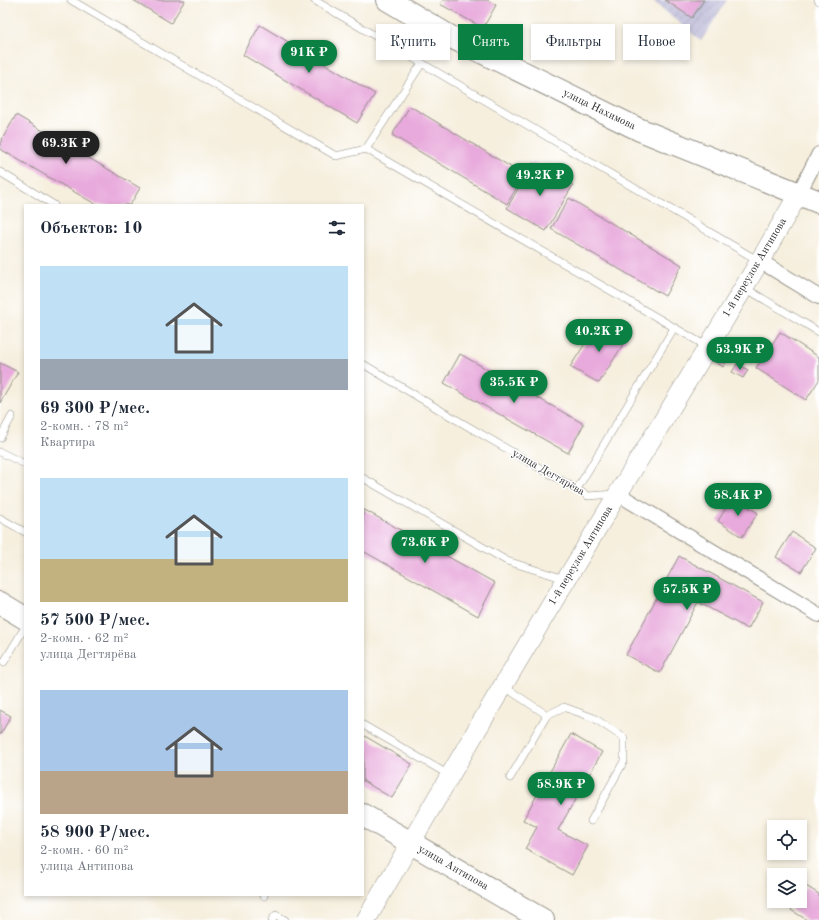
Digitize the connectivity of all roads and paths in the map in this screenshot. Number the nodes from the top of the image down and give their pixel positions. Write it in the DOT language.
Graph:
graph roads {
  1 [pos="72,0"];
  2 [pos="314,0"];
  3 [pos="388,0"];
  4 [pos="422,64"];
  5 [pos="366,149"];
  6 [pos="819,154"];
  7 [pos="0,172"];
  8 [pos="799,193"];
  9 [pos="819,202"];
  10 [pos="52,204"];
  11 [pos="760,262"];
  12 [pos="744,288"];
  13 [pos="819,297"];
  14 [pos="674,328"];
  15 [pos="819,332"];
  16 [pos="708,347"];
  17 [pos="364,365"];
  18 [pos="12,416"];
  19 [pos="0,438"];
  20 [pos="0,452"];
  21 [pos="24,464"];
  22 [pos="364,479"];
  23 [pos="577,489"];
  24 [pos="618,494"];
  25 [pos="0,518"];
  26 [pos="24,531"];
  27 [pos="567,580"];
  28 [pos="0,603"];
  29 [pos="819,614"];
  30 [pos="24,617"];
  31 [pos="24,629"];
  32 [pos="4,662"];
  33 [pos="503,686"];
  34 [pos="547,715"];
  35 [pos="364,726"];
  36 [pos="450,776"];
  37 [pos="510,778"];
  38 [pos="364,816"];
  39 [pos="591,821"];
  40 [pos="410,843"];
  41 [pos="272,920"];
  42 [pos="285,920"];
  43 [pos="366,920"];
  44 [pos="543,920"];
  1 -- 5 [label="lane"];
  2 -- 4 [label="lane"];
  3 -- 8 [label="main road, улица Нахимова"];
  4 -- 5 [label="lane"];
  4 -- 11 [label="lane"];
  5 -- 14 [label="lane"];
  6 -- 8 [label="street"];
  7 -- 10 [label="lane"];
  8 -- 9 [label="main road, улица Нахимова"];
  8 -- 11 [label="main road, 1-й переулок Антипова"];
  11 -- 12 [label="main road, 1-й переулок Антипова"];
  11 -- 13 [label="street"];
  12 -- 15 [label="lane"];
  12 -- 16 [label="main road, 1-й переулок Антипова"];
  14 -- 16 [label="lane"];
  14 -- 23 [label="lane"];
  16 -- 24 [label="main road, 1-й переулок Антипова"];
  17 -- 23 [label="lane, улица Дегтярёва"];
  18 -- 19 [label="lane"];
  20 -- 21 [label="lane"];
  22 -- 27 [label="lane"];
  23 -- 24 [label="lane, улица Дегтярёва"];
  24 -- 27 [label="main road, 1-й переулок Антипова"];
  24 -- 29 [label="street"];
  25 -- 26 [label="lane"];
  27 -- 33 [label="main road, 1-й переулок Антипова"];
  28 -- 30 [label="main road"];
  31 -- 32 [label="lane"];
  33 -- 34 [label="lane"];
  33 -- 36 [label="main road, 1-й переулок Антипова"];
  34 -- 37 [label="lane"];
  34 -- 39 [label="lane"];
  35 -- 36 [label="lane"];
  36 -- 40 [label="main road, 1-й переулок Антипова"];
  38 -- 40 [label="main road, улица Антипова"];
  40 -- 43 [label="main road, 1-й переулок Антипова"];
  40 -- 44 [label="main road, улица Антипова"];
  41 -- 42 [label="lane"];
}
